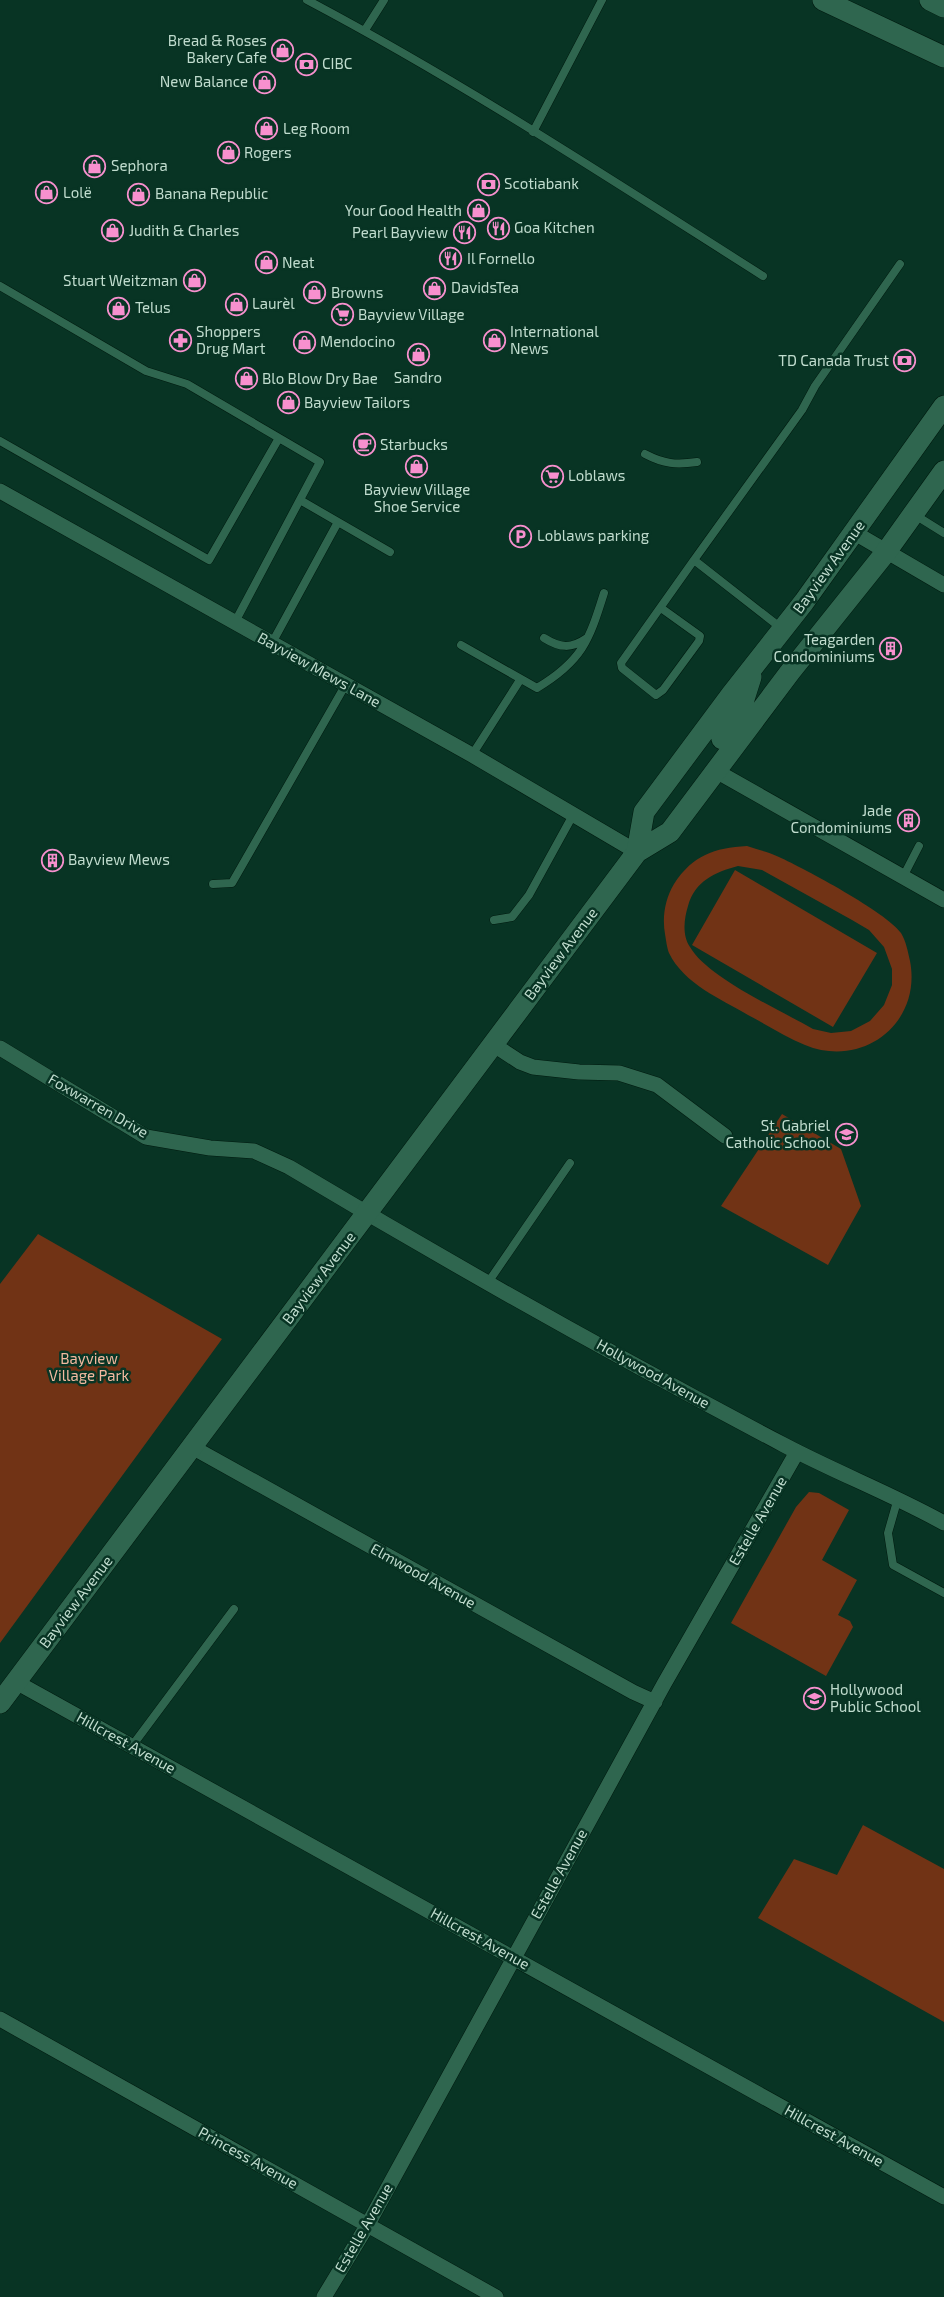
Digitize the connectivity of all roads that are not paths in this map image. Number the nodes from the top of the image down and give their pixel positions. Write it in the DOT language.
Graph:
graph roads {
  1 [pos="307,0"];
  2 [pos="384,0"];
  3 [pos="602,0"];
  4 [pos="823,0"];
  5 [pos="930,0"];
  6 [pos="944,6"];
  7 [pos="365,30"];
  8 [pos="944,57"];
  9 [pos="533,132"];
  10 [pos="900,264"];
  11 [pos="763,276"];
  12 [pos="0,286"];
  13 [pos="944,406"];
  14 [pos="279,438"];
  15 [pos="0,441"];
  16 [pos="645,454"];
  17 [pos="697,462"];
  18 [pos="944,471"];
  19 [pos="0,491"];
  20 [pos="300,500"];
  21 [pos="913,514"];
  22 [pos="338,522"];
  23 [pos="855,533"];
  24 [pos="944,533"];
  25 [pos="390,552"];
  26 [pos="886,552"];
  27 [pos="694,560"];
  28 [pos="944,585"];
  29 [pos="604,593"];
  30 [pos="661,608"];
  31 [pos="234,622"];
  32 [pos="783,629"];
  33 [pos="591,635"];
  34 [pos="544,638"];
  35 [pos="272,643"];
  36 [pos="461,645"];
  37 [pos="754,665"];
  38 [pos="520,680"];
  39 [pos="346,684"];
  40 [pos="472,755"];
  41 [pos="716,772"];
  42 [pos="573,814"];
  43 [pos="919,846"];
  44 [pos="637,852"];
  45 [pos="903,877"];
  46 [pos="213,884"];
  47 [pos="944,900"];
  48 [pos="494,920"];
  49 [pos="494,1044"];
  50 [pos="3,1054"];
  51 [pos="725,1136"];
  52 [pos="570,1163"];
  53 [pos="367,1213"];
  54 [pos="487,1284"];
  55 [pos="192,1447"];
  56 [pos="797,1452"];
  57 [pos="898,1498"];
  58 [pos="944,1523"];
  59 [pos="944,1593"];
  60 [pos="234,1608"];
  61 [pos="16,1682"];
  62 [pos="655,1702"];
  63 [pos="0,1703"];
  64 [pos="132,1746"];
  65 [pos="513,1957"];
  66 [pos="0,2019"];
  67 [pos="944,2197"];
  68 [pos="367,2226"];
  69 [pos="324,2297"];
  70 [pos="496,2297"];
  1 -- 7 [label="lane"];
  2 -- 7 [label="lane"];
  3 -- 9 [label="lane"];
  4 -- 8 [label="main road"];
  5 -- 6 [label="main road"];
  7 -- 9 [label="lane"];
  9 -- 11 [label="lane"];
  10 -- 27 [label="lane"];
  12 -- 14 [label="lane"];
  13 -- 23 [label="main road, Bayview Avenue"];
  14 -- 15 [label="lane"];
  14 -- 20 [label="lane"];
  16 -- 17 [label="lane"];
  18 -- 21 [label="main road, Bayview Avenue"];
  19 -- 31 [label="street, Bayview Mews Lane"];
  20 -- 22 [label="lane"];
  20 -- 31 [label="lane"];
  21 -- 24 [label="lane"];
  21 -- 26 [label="main road, Bayview Avenue"];
  22 -- 25 [label="lane"];
  22 -- 35 [label="lane"];
  23 -- 26 [label="street"];
  23 -- 32 [label="main road, Bayview Avenue"];
  26 -- 28 [label="street"];
  26 -- 41 [label="main road, Bayview Avenue"];
  27 -- 30 [label="lane"];
  27 -- 32 [label="lane"];
  29 -- 33 [label="lane"];
  30 -- 30 [label="lane"];
  31 -- 35 [label="street, Bayview Mews Lane"];
  32 -- 37 [label="main road, Bayview Avenue"];
  33 -- 34 [label="lane"];
  33 -- 38 [label="lane"];
  35 -- 39 [label="street, Bayview Mews Lane"];
  36 -- 38 [label="lane"];
  37 -- 41 [label="main road"];
  37 -- 44 [label="main road, Bayview Avenue"];
  38 -- 40 [label="lane"];
  39 -- 40 [label="street, Bayview Mews Lane"];
  39 -- 46 [label="lane"];
  40 -- 42 [label="street, Bayview Mews Lane"];
  41 -- 44 [label="main road, Bayview Avenue"];
  41 -- 45 [label="street"];
  42 -- 44 [label="street, Bayview Mews Lane"];
  42 -- 48 [label="lane"];
  43 -- 45 [label="lane"];
  44 -- 49 [label="main road, Bayview Avenue"];
  45 -- 47 [label="street"];
  49 -- 51 [label="street"];
  49 -- 53 [label="main road, Bayview Avenue"];
  50 -- 53 [label="street, Foxwarren Drive"];
  52 -- 54 [label="lane"];
  53 -- 54 [label="street, Hollywood Avenue"];
  53 -- 55 [label="main road, Bayview Avenue"];
  54 -- 56 [label="street, Hollywood Avenue"];
  55 -- 61 [label="main road, Bayview Avenue"];
  55 -- 62 [label="street, Elmwood Avenue"];
  56 -- 57 [label="street, Hollywood Avenue"];
  56 -- 62 [label="street, Estelle Avenue"];
  57 -- 58 [label="street, Hollywood Avenue"];
  57 -- 59 [label="lane"];
  60 -- 64 [label="lane"];
  61 -- 63 [label="main road, Bayview Avenue"];
  61 -- 64 [label="street, Hillcrest Avenue"];
  62 -- 65 [label="street, Estelle Avenue"];
  64 -- 65 [label="street, Hillcrest Avenue"];
  65 -- 67 [label="street, Hillcrest Avenue"];
  65 -- 68 [label="street, Estelle Avenue"];
  66 -- 68 [label="street, Princess Avenue"];
  68 -- 69 [label="street, Estelle Avenue"];
  68 -- 70 [label="street, Princess Avenue"];
}
